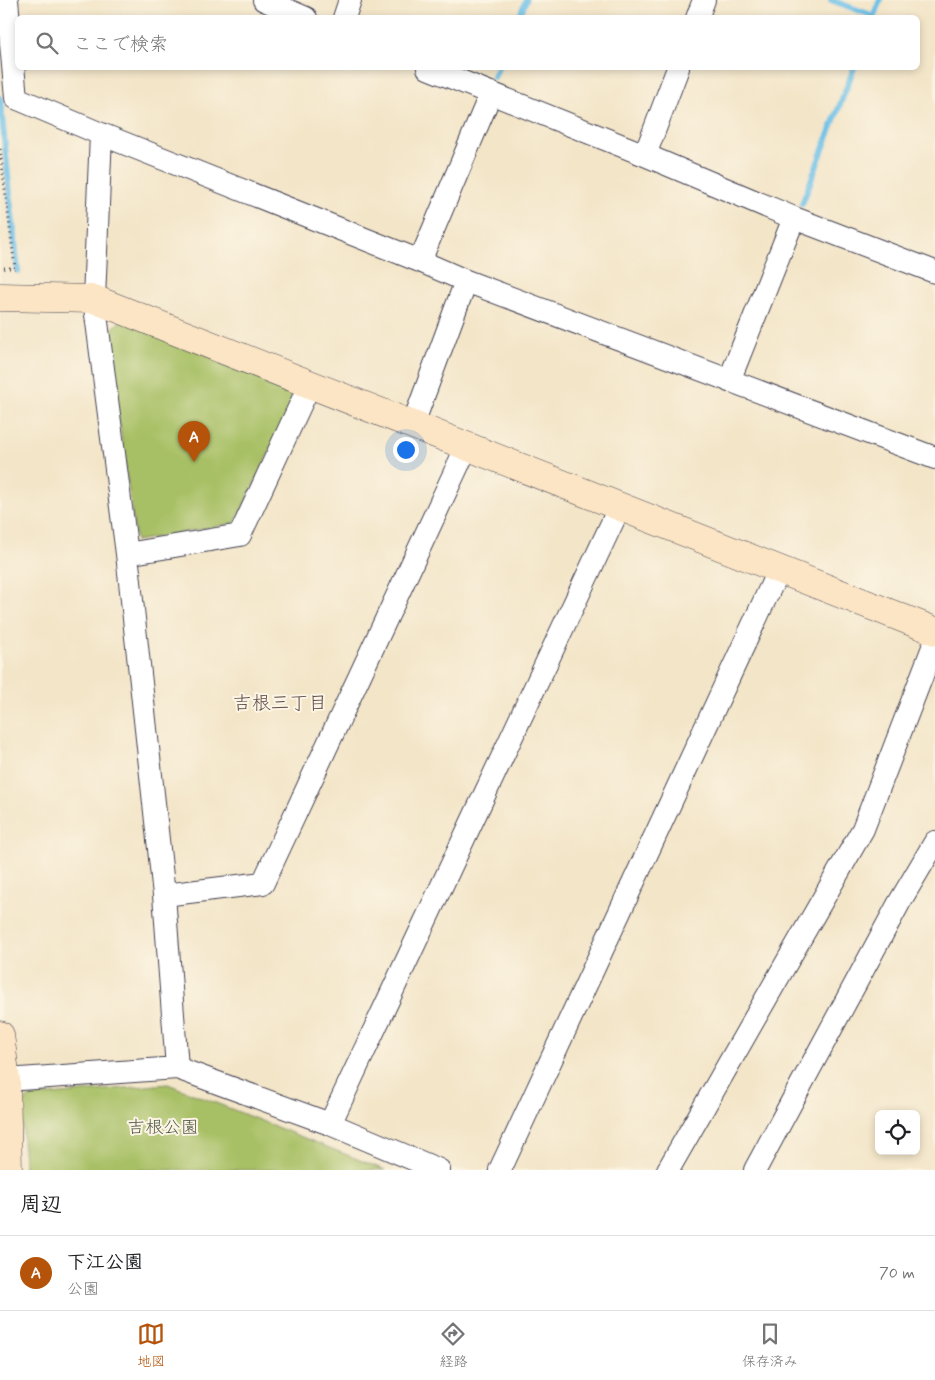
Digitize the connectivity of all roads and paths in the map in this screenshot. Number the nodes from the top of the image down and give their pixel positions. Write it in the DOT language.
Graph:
graph roads {
  1 [pos="7,0"];
  2 [pos="264,0"];
  3 [pos="350,0"];
  4 [pos="704,0"];
  5 [pos="299,15"];
  6 [pos="345,15"];
  7 [pos="698,15"];
  8 [pos="433,70"];
  9 [pos="677,70"];
  10 [pos="492,94"];
  11 [pos="101,134"];
  12 [pos="0,149"];
  13 [pos="645,155"];
  14 [pos="794,218"];
  15 [pos="420,261"];
  16 [pos="0,268"];
  17 [pos="935,272"];
  18 [pos="466,281"];
  19 [pos="0,297"];
  20 [pos="94,299"];
  21 [pos="729,381"];
  22 [pos="310,384"];
  23 [pos="413,424"];
  24 [pos="467,446"];
  25 [pos="935,458"];
  26 [pos="620,506"];
  27 [pos="127,554"];
  28 [pos="779,569"];
  29 [pos="935,630"];
  30 [pos="935,642"];
  31 [pos="935,842"];
  32 [pos="164,894"];
  33 [pos="0,1035"];
  34 [pos="177,1068"];
  35 [pos="6,1080"];
  36 [pos="330,1124"];
  37 [pos="8,1170"];
  38 [pos="439,1170"];
  39 [pos="500,1170"];
  40 [pos="668,1170"];
  41 [pos="755,1170"];
  1 -- 11 [label="street"];
  2 -- 5 [label="street"];
  3 -- 6 [label="street"];
  4 -- 7 [label="street"];
  8 -- 10 [label="street"];
  9 -- 13 [label="street"];
  10 -- 13 [label="street"];
  10 -- 15 [label="street"];
  11 -- 15 [label="street"];
  11 -- 20 [label="street"];
  12 -- 16 [label="path"];
  13 -- 14 [label="street"];
  14 -- 17 [label="street"];
  14 -- 21 [label="street"];
  15 -- 18 [label="street"];
  18 -- 21 [label="street"];
  18 -- 23 [label="street"];
  19 -- 20 [label="street"];
  20 -- 22 [label="street"];
  20 -- 27 [label="street"];
  21 -- 25 [label="street"];
  22 -- 23 [label="street"];
  22 -- 27 [label="street"];
  23 -- 24 [label="street"];
  24 -- 26 [label="street"];
  24 -- 32 [label="street"];
  26 -- 28 [label="street"];
  26 -- 36 [label="street"];
  27 -- 32 [label="street"];
  28 -- 29 [label="street"];
  28 -- 39 [label="street"];
  30 -- 40 [label="street"];
  31 -- 41 [label="street"];
  32 -- 34 [label="street"];
  33 -- 35 [label="street"];
  34 -- 35 [label="street"];
  34 -- 36 [label="street"];
  35 -- 37 [label="street"];
  36 -- 38 [label="street"];
}
